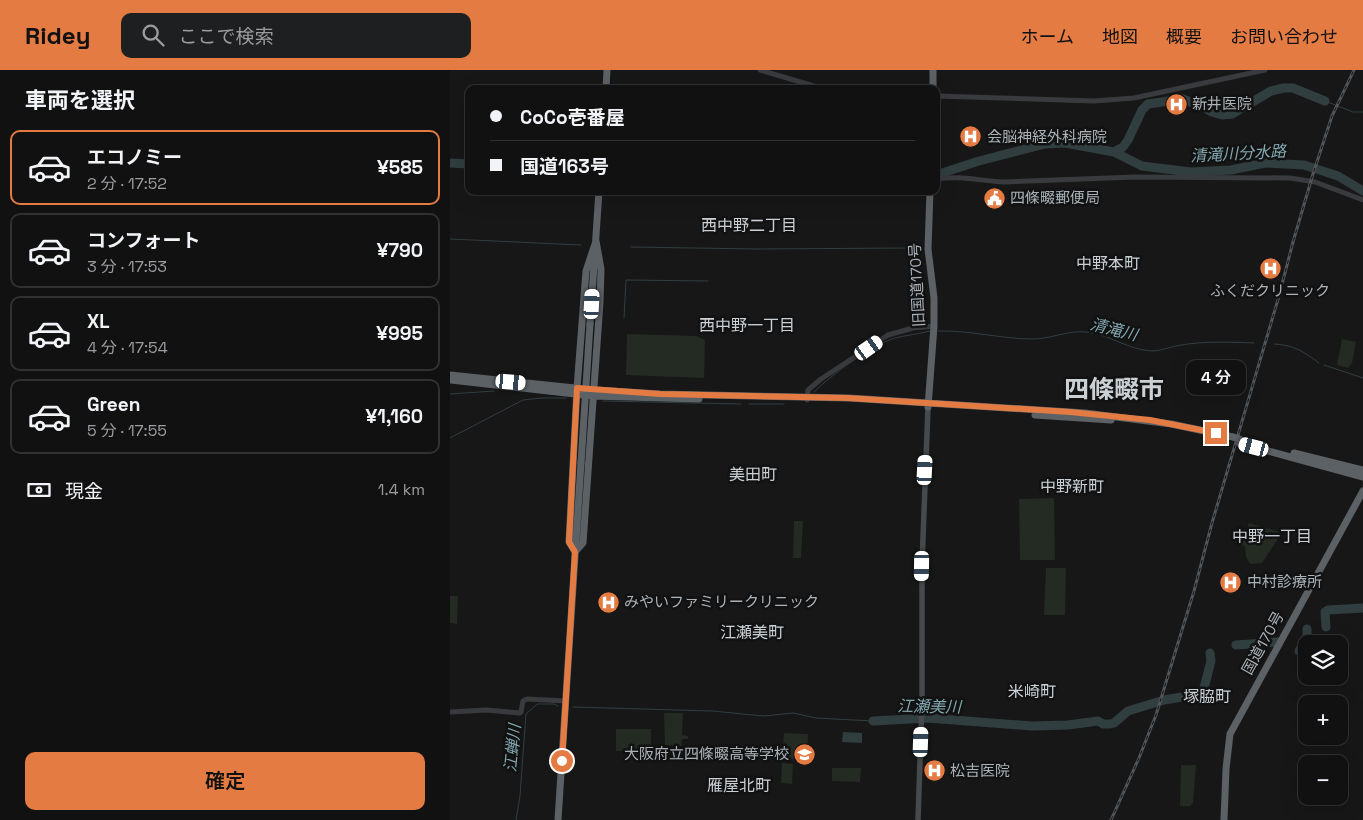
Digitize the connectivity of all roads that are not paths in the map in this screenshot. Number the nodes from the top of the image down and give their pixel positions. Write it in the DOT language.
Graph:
graph roads {
  1 [pos="607,70"];
  2 [pos="760,70"];
  3 [pos="933,70"];
  4 [pos="1265,70"];
  5 [pos="606,85"];
  6 [pos="811,85"];
  7 [pos="933,85"];
  8 [pos="940,96"];
  9 [pos="940,179"];
  10 [pos="599,195"];
  11 [pos="930,195"];
  12 [pos="1363,200"];
  13 [pos="596,242"];
  14 [pos="934,326"];
  15 [pos="450,375"];
  16 [pos="450,380"];
  17 [pos="577,391"];
  18 [pos="594,393"];
  19 [pos="807,398"];
  20 [pos="928,406"];
  21 [pos="1236,440"];
  22 [pos="1363,470"];
  23 [pos="1363,477"];
  24 [pos="1363,491"];
  25 [pos="575,552"];
  26 [pos="566,701"];
  27 [pos="450,712"];
  28 [pos="558,820"];
  29 [pos="918,820"];
  30 [pos="1224,820"];
  1 -- 5 [label="highway"];
  2 -- 6 [label="street"];
  3 -- 7 [label="highway"];
  4 -- 8 [label="street"];
  9 -- 12 [label="street"];
  10 -- 13 [label="highway"];
  11 -- 14 [label="highway, 旧国道170号"];
  13 -- 17 [label="highway"];
  13 -- 18 [label="highway"];
  13 -- 25 [label="highway, bridge"];
  14 -- 19 [label="street"];
  14 -- 20 [label="highway, 旧国道170号"];
  15 -- 17 [label="highway"];
  16 -- 17 [label="highway"];
  17 -- 18 [label="highway"];
  17 -- 25 [label="highway"];
  18 -- 19 [label="highway"];
  18 -- 25 [label="highway"];
  19 -- 20 [label="highway"];
  20 -- 21 [label="highway"];
  20 -- 29 [label="main road"];
  21 -- 22 [label="highway"];
  21 -- 23 [label="highway"];
  24 -- 30 [label="highway, 国道170号"];
  25 -- 26 [label="highway"];
  26 -- 27 [label="street"];
  26 -- 28 [label="highway"];
}
